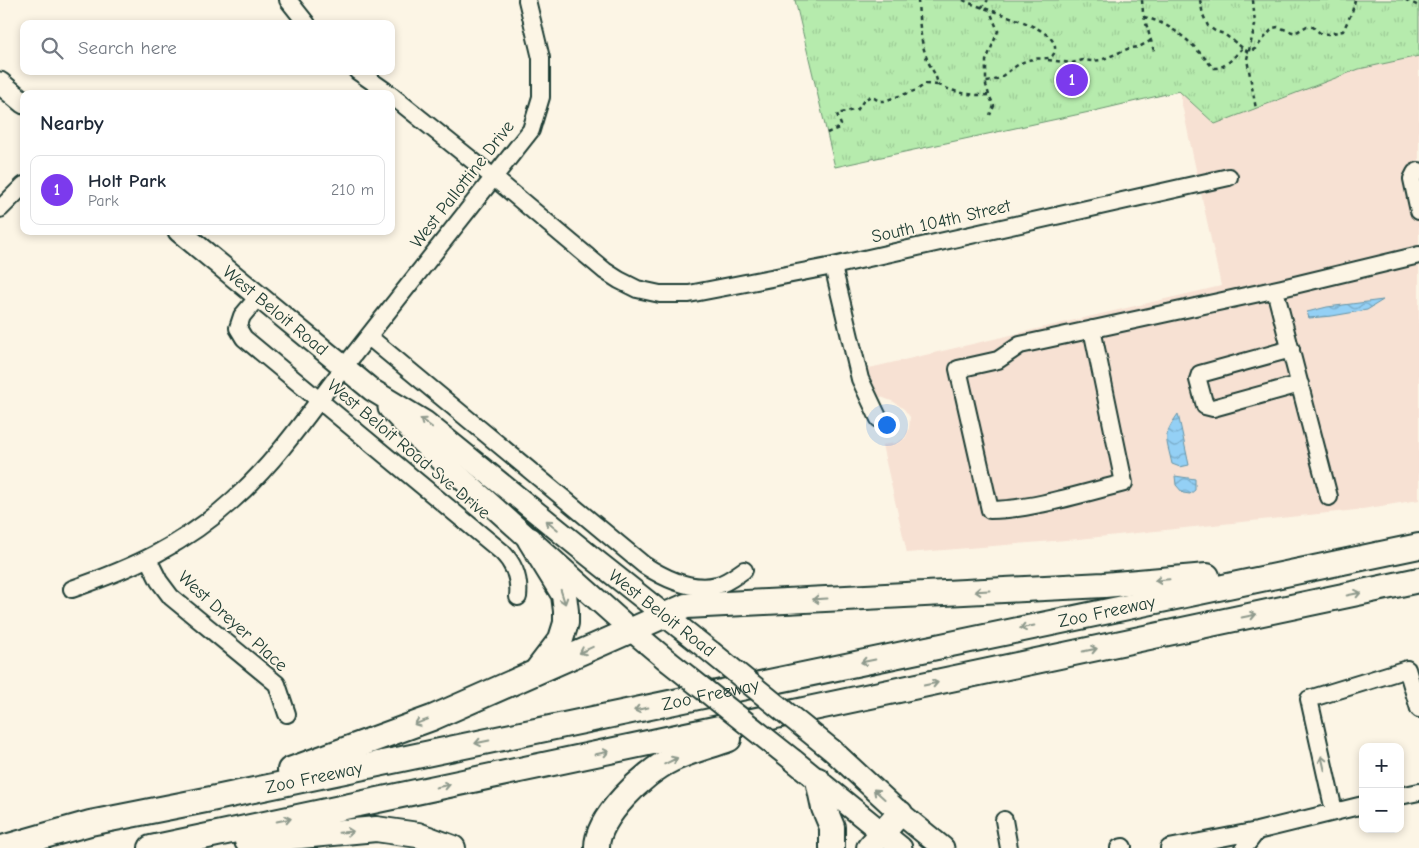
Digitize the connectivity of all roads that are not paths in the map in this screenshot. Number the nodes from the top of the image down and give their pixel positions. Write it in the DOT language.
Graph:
graph roads {
  1 [pos="288,0"];
  2 [pos="527,0"];
  3 [pos="304,20"];
  4 [pos="363,75"];
  5 [pos="0,83"];
  6 [pos="385,90"];
  7 [pos="395,97"];
  8 [pos="20,99"];
  9 [pos="1419,172"];
  10 [pos="493,177"];
  11 [pos="1229,177"];
  12 [pos="20,189"];
  13 [pos="0,209"];
  14 [pos="1419,211"];
  15 [pos="183,235"];
  16 [pos="1419,255"];
  17 [pos="833,266"];
  18 [pos="1270,291"];
  19 [pos="258,297"];
  20 [pos="1092,330"];
  21 [pos="369,337"];
  22 [pos="1290,349"];
  23 [pos="344,368"];
  24 [pos="1300,384"];
  25 [pos="372,390"];
  26 [pos="320,401"];
  27 [pos="879,419"];
  28 [pos="1330,497"];
  29 [pos="530,540"];
  30 [pos="1419,546"];
  31 [pos="148,559"];
  32 [pos="1315,566"];
  33 [pos="744,570"];
  34 [pos="1419,580"];
  35 [pos="72,589"];
  36 [pos="518,597"];
  37 [pos="665,615"];
  38 [pos="630,630"];
  39 [pos="533,674"];
  40 [pos="815,708"];
  41 [pos="1419,709"];
  42 [pos="287,714"];
  43 [pos="818,780"];
  44 [pos="1419,792"];
  45 [pos="1404,795"];
  46 [pos="211,800"];
  47 [pos="1359,806"];
  48 [pos="1334,811"];
  49 [pos="900,813"];
  50 [pos="1004,820"];
  51 [pos="1257,831"];
  52 [pos="887,844"];
  53 [pos="2,848"];
  54 [pos="151,848"];
  55 [pos="176,848"];
  56 [pos="453,848"];
  57 [pos="597,848"];
  58 [pos="832,848"];
  59 [pos="943,848"];
  60 [pos="1009,848"];
  61 [pos="1169,848"];
  62 [pos="1244,848"];
  1 -- 3 [label="street"];
  2 -- 10 [label="street, West Pallottine Drive"];
  4 -- 6 [label="street, South 104th Street"];
  5 -- 8 [label="main road"];
  7 -- 10 [label="street, South 104th Street"];
  9 -- 14 [label="street"];
  10 -- 17 [label="street, South 104th Street"];
  10 -- 21 [label="street, West Pallottine Drive"];
  11 -- 17 [label="street, South 104th Street"];
  12 -- 13 [label="street"];
  15 -- 19 [label="main road, West Beloit Road"];
  16 -- 18 [label="street"];
  17 -- 27 [label="street"];
  18 -- 20 [label="street"];
  18 -- 22 [label="street"];
  19 -- 23 [label="main road, West Beloit Road"];
  19 -- 26 [label="street, West Beloit Road Svc Drive"];
  20 -- 20 [label="street"];
  21 -- 23 [label="street, West Pallottine Drive"];
  21 -- 33 [label="street"];
  22 -- 24 [label="street"];
  22 -- 24 [label="street"];
  23 -- 25 [label="main road, West Beloit Road"];
  23 -- 26 [label="street, West Pallottine Drive"];
  24 -- 28 [label="street"];
  25 -- 29 [label="main road, West Beloit Road"];
  37 -- 25 [label="main road, West Beloit Road, one-way"];
  26 -- 31 [label="street, West Pallottine Drive"];
  26 -- 36 [label="street, West Beloit Road Svc Drive"];
  29 -- 38 [label="main road, West Beloit Road"];
  29 -- 39 [label="highway, one-way"];
  30 -- 32 [label="highway, Zoo Freeway"];
  31 -- 35 [label="street, West Pallottine Drive"];
  31 -- 42 [label="street, West Dreyer Place"];
  32 -- 37 [label="highway, one-way"];
  32 -- 46 [label="highway, Zoo Freeway, one-way"];
  40 -- 34 [label="highway, Zoo Freeway, one-way"];
  37 -- 38 [label="highway"];
  49 -- 37 [label="main road, West Beloit Road, one-way, bridge"];
  38 -- 39 [label="highway, one-way"];
  38 -- 43 [label="main road, West Beloit Road, bridge"];
  39 -- 46 [label="highway, one-way"];
  54 -- 40 [label="highway, Zoo Freeway, one-way"];
  57 -- 40 [label="highway, one-way"];
  48 -- 41 [label="street, one-way"];
  43 -- 52 [label="main road, West Beloit Road"];
  43 -- 58 [label="highway"];
  44 -- 45 [label="street"];
  46 -- 53 [label="highway, Zoo Freeway"];
  47 -- 48 [label="street"];
  48 -- 51 [label="street"];
  49 -- 52 [label="highway"];
  49 -- 59 [label="main road, West Beloit Road"];
  50 -- 60 [label="street"];
  51 -- 61 [label="street"];
  51 -- 62 [label="street"];
  55 -- 56 [label="highway, one-way"];
}
